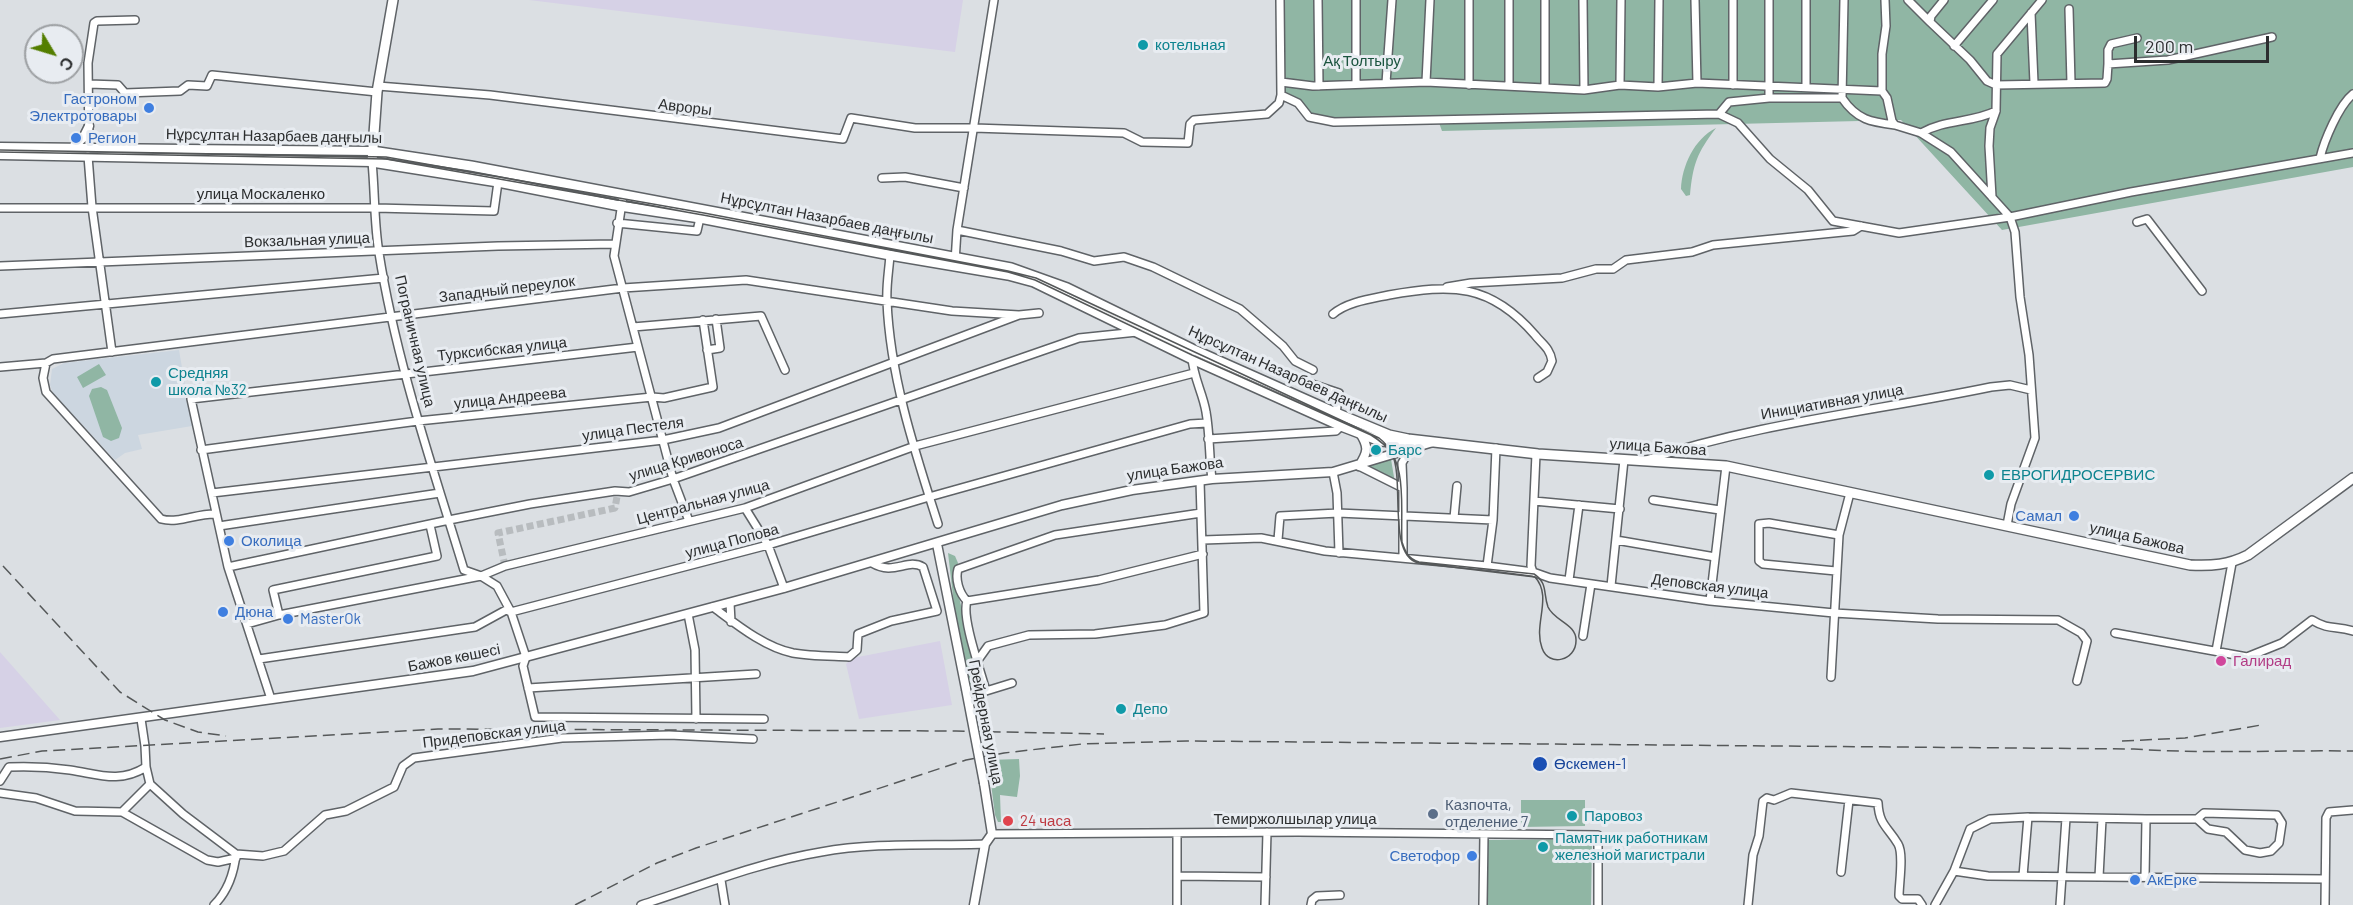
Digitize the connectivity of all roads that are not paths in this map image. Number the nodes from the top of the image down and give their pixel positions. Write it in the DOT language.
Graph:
graph roads {
  1 [pos="393,0"];
  2 [pos="994,0"];
  3 [pos="1280,0"];
  4 [pos="1318,0"];
  5 [pos="1356,0"];
  6 [pos="1392,0"];
  7 [pos="1430,0"];
  8 [pos="1469,0"];
  9 [pos="1509,0"];
  10 [pos="1545,0"];
  11 [pos="1583,0"];
  12 [pos="1621,0"];
  13 [pos="1659,0"];
  14 [pos="1695,0"];
  15 [pos="1733,0"];
  16 [pos="1769,0"];
  17 [pos="1806,0"];
  18 [pos="1844,0"];
  19 [pos="1885,0"];
  20 [pos="1908,0"];
  21 [pos="1944,0"];
  22 [pos="1993,0"];
  23 [pos="2042,0"];
  24 [pos="2069,9"];
  25 [pos="2031,13"];
  26 [pos="135,20"];
  27 [pos="1930,22"];
  28 [pos="2272,37"];
  29 [pos="2137,38"];
  30 [pos="1954,46"];
  31 [pos="2108,64"];
  32 [pos="1281,82"];
  33 [pos="1426,82"];
  34 [pos="1386,83"];
  35 [pos="1697,83"];
  36 [pos="2034,83"];
  37 [pos="2071,83"];
  38 [pos="89,84"];
  39 [pos="1356,84"];
  40 [pos="1469,85"];
  41 [pos="1620,85"];
  42 [pos="1733,85"];
  43 [pos="1996,85"];
  44 [pos="1320,86"];
  45 [pos="1509,86"];
  46 [pos="1545,86"];
  47 [pos="1658,87"];
  48 [pos="1769,87"];
  49 [pos="1806,87"];
  50 [pos="1843,88"];
  51 [pos="377,89"];
  52 [pos="1584,90"];
  53 [pos="1882,91"];
  54 [pos="2353,94"];
  55 [pos="1281,95"];
  56 [pos="1769,98"];
  57 [pos="1842,98"];
  58 [pos="1996,111"];
  59 [pos="1719,114"];
  60 [pos="1895,125"];
  61 [pos="89,126"];
  62 [pos="974,128"];
  63 [pos="1921,133"];
  64 [pos="0,147"];
  65 [pos="73,147"];
  66 [pos="372,151"];
  67 [pos="89,152"];
  68 [pos="2353,153"];
  69 [pos="0,155"];
  70 [pos="2320,158"];
  71 [pos="372,162"];
  72 [pos="882,178"];
  73 [pos="498,182"];
  74 [pos="964,188"];
  75 [pos="623,196"];
  76 [pos="1992,197"];
  77 [pos="620,206"];
  78 [pos="92,207"];
  79 [pos="0,208"];
  80 [pos="376,208"];
  81 [pos="2010,217"];
  82 [pos="700,218"];
  83 [pos="2137,222"];
  84 [pos="617,223"];
  85 [pos="1861,226"];
  86 [pos="957,230"];
  87 [pos="615,244"];
  88 [pos="379,251"];
  89 [pos="890,255"];
  90 [pos="99,261"];
  91 [pos="955,262"];
  92 [pos="0,266"];
  93 [pos="384,278"];
  94 [pos="1447,287"];
  95 [pos="623,288"];
  96 [pos="2202,291"];
  97 [pos="887,300"];
  98 [pos="104,304"];
  99 [pos="1039,313"];
  100 [pos="0,314"];
  101 [pos="1333,314"];
  102 [pos="1019,315"];
  103 [pos="392,317"];
  104 [pos="716,319"];
  105 [pos="703,320"];
  106 [pos="633,327"];
  107 [pos="1141,328"];
  108 [pos="638,347"];
  109 [pos="1192,349"];
  110 [pos="707,350"];
  111 [pos="112,352"];
  112 [pos="1192,359"];
  113 [pos="894,361"];
  114 [pos="46,363"];
  115 [pos="0,367"];
  116 [pos="785,370"];
  117 [pos="1313,370"];
  118 [pos="406,373"];
  119 [pos="1194,373"];
  120 [pos="1538,378"];
  121 [pos="1312,384"];
  122 [pos="2031,390"];
  123 [pos="652,397"];
  124 [pos="903,401"];
  125 [pos="1336,414"];
  126 [pos="418,422"];
  127 [pos="1207,423"];
  128 [pos="1341,426"];
  129 [pos="1360,433"];
  130 [pos="1208,439"];
  131 [pos="663,440"];
  132 [pos="1433,442"];
  133 [pos="915,446"];
  134 [pos="1497,448"];
  135 [pos="201,450"];
  136 [pos="1409,451"];
  137 [pos="1536,454"];
  138 [pos="1624,460"];
  139 [pos="1641,462"];
  140 [pos="1359,466"];
  141 [pos="1726,466"];
  142 [pos="432,467"];
  143 [pos="1334,472"];
  144 [pos="2353,478"];
  145 [pos="673,479"];
  146 [pos="1212,479"];
  147 [pos="1200,481"];
  148 [pos="1457,486"];
  149 [pos="1403,488"];
  150 [pos="212,493"];
  151 [pos="440,493"];
  152 [pos="1850,493"];
  153 [pos="930,497"];
  154 [pos="1653,500"];
  155 [pos="1534,501"];
  156 [pos="1579,505"];
  157 [pos="745,508"];
  158 [pos="1620,509"];
  159 [pos="1720,510"];
  160 [pos="1201,513"];
  161 [pos="1338,513"];
  162 [pos="216,514"];
  163 [pos="1403,514"];
  164 [pos="1454,518"];
  165 [pos="448,520"];
  166 [pos="1493,520"];
  167 [pos="689,521"];
  168 [pos="938,524"];
  169 [pos="430,525"];
  170 [pos="2007,525"];
  171 [pos="219,526"];
  172 [pos="1839,535"];
  173 [pos="1203,540"];
  174 [pos="1278,540"];
  175 [pos="1616,540"];
  176 [pos="937,544"];
  177 [pos="768,545"];
  178 [pos="1339,553"];
  179 [pos="1203,554"];
  180 [pos="1715,557"];
  181 [pos="1403,558"];
  182 [pos="872,562"];
  183 [pos="2232,563"];
  184 [pos="1486,566"];
  185 [pos="228,567"];
  186 [pos="1836,571"];
  187 [pos="1533,572"];
  188 [pos="481,576"];
  189 [pos="1569,580"];
  190 [pos="1591,584"];
  191 [pos="1611,586"];
  192 [pos="784,588"];
  193 [pos="967,601"];
  194 [pos="1710,601"];
  195 [pos="713,607"];
  196 [pos="727,610"];
  197 [pos="512,612"];
  198 [pos="1834,613"];
  199 [pos="688,614"];
  200 [pos="279,615"];
  201 [pos="247,624"];
  202 [pos="2353,631"];
  203 [pos="2115,633"];
  204 [pos="1583,636"];
  205 [pos="2216,651"];
  206 [pos="526,657"];
  207 [pos="259,659"];
  208 [pos="978,660"];
  209 [pos="756,674"];
  210 [pos="1831,677"];
  211 [pos="695,679"];
  212 [pos="2077,681"];
  213 [pos="1012,684"];
  214 [pos="528,688"];
  215 [pos="272,699"];
  216 [pos="141,719"];
  217 [pos="696,719"];
  218 [pos="764,719"];
  219 [pos="0,737"];
  220 [pos="753,739"];
  221 [pos="146,767"];
  222 [pos="0,782"];
  223 [pos="150,784"];
  224 [pos="0,793"];
  225 [pos="1849,800"];
  226 [pos="2353,810"];
  227 [pos="122,812"];
  228 [pos="2028,817"];
  229 [pos="2066,818"];
  230 [pos="2102,819"];
  231 [pos="2146,819"];
  232 [pos="2197,819"];
  233 [pos="1267,832"];
  234 [pos="1177,833"];
  235 [pos="992,834"];
  236 [pos="1484,834"];
  237 [pos="985,844"];
  238 [pos="236,856"];
  239 [pos="1953,871"];
  240 [pos="1841,872"];
  241 [pos="1177,876"];
  242 [pos="2023,876"];
  243 [pos="2061,876"];
  244 [pos="1266,877"];
  245 [pos="2100,877"];
  246 [pos="2145,878"];
  247 [pos="2325,879"];
  248 [pos="721,880"];
  249 [pos="1340,895"];
  250 [pos="214,905"];
  251 [pos="641,905"];
  252 [pos="725,905"];
  253 [pos="974,905"];
  254 [pos="1177,905"];
  255 [pos="1264,905"];
  256 [pos="1311,905"];
  257 [pos="1483,905"];
  258 [pos="1599,905"];
  259 [pos="1748,905"];
  260 [pos="1922,905"];
  261 [pos="1935,905"];
  262 [pos="2060,905"];
  263 [pos="2325,905"];
  1 -- 51 [label="highway, Пограничная улица"];
  2 -- 62 [label="street"];
  3 -- 32 [label="street"];
  4 -- 44 [label="street"];
  5 -- 39 [label="street"];
  6 -- 34 [label="street"];
  7 -- 33 [label="street"];
  8 -- 40 [label="street"];
  9 -- 45 [label="street"];
  10 -- 46 [label="street"];
  11 -- 52 [label="street"];
  12 -- 41 [label="street"];
  13 -- 47 [label="street"];
  14 -- 35 [label="street"];
  15 -- 42 [label="street"];
  16 -- 48 [label="street"];
  17 -- 49 [label="street"];
  18 -- 50 [label="street"];
  19 -- 53 [label="street"];
  20 -- 27 [label="street"];
  21 -- 27 [label="street"];
  22 -- 30 [label="street"];
  23 -- 25 [label="street"];
  24 -- 37 [label="street"];
  25 -- 36 [label="street"];
  25 -- 43 [label="street"];
  26 -- 38 [label="street"];
  27 -- 30 [label="street"];
  28 -- 31 [label="street"];
  29 -- 31 [label="street"];
  30 -- 43 [label="street"];
  31 -- 37 [label="street"];
  32 -- 44 [label="street"];
  32 -- 55 [label="street"];
  33 -- 34 [label="street"];
  33 -- 40 [label="street"];
  34 -- 39 [label="street"];
  35 -- 42 [label="street"];
  35 -- 47 [label="street"];
  36 -- 37 [label="street"];
  36 -- 43 [label="street"];
  38 -- 51 [label="street, Авроры"];
  38 -- 61 [label="street"];
  39 -- 44 [label="street"];
  40 -- 45 [label="street"];
  41 -- 47 [label="street"];
  41 -- 52 [label="street"];
  42 -- 48 [label="street"];
  43 -- 58 [label="street"];
  45 -- 46 [label="street"];
  46 -- 52 [label="street"];
  48 -- 49 [label="street"];
  48 -- 56 [label="street"];
  49 -- 50 [label="street"];
  50 -- 53 [label="street"];
  50 -- 57 [label="street"];
  51 -- 62 [label="street, Авроры"];
  51 -- 66 [label="highway, Пограничная улица"];
  53 -- 60 [label="street"];
  54 -- 70 [label="street"];
  55 -- 59 [label="street"];
  55 -- 62 [label="street"];
  56 -- 57 [label="street"];
  56 -- 59 [label="street"];
  57 -- 60 [label="street"];
  58 -- 63 [label="street"];
  58 -- 76 [label="street"];
  59 -- 85 [label="street"];
  60 -- 63 [label="street"];
  61 -- 65 [label="main road"];
  61 -- 67 [label="street"];
  62 -- 74 [label="street"];
  63 -- 76 [label="street"];
  64 -- 65 [label="main road, Нұрсұлтан Назарбаев даңғылы"];
  65 -- 67 [label="main road, Нұрсұлтан Назарбаев даңғылы"];
  66 -- 67 [label="main road, Нұрсұлтан Назарбаев даңғылы"];
  66 -- 71 [label="highway, Пограничная улица"];
  66 -- 75 [label="highway, Нұрсұлтан Назарбаев даңғылы"];
  67 -- 69 [label="main road, Нұрсұлтан Назарбаев даңғылы"];
  67 -- 71 [label="main road, Нұрсұлтан Назарбаев даңғылы"];
  67 -- 78 [label="street"];
  68 -- 70 [label="street"];
  70 -- 81 [label="street"];
  71 -- 73 [label="highway, Нұрсұлтан Назарбаев даңғылы"];
  71 -- 80 [label="street, Пограничная улица"];
  72 -- 74 [label="street"];
  73 -- 77 [label="highway, Нұрсұлтан Назарбаев даңғылы"];
  73 -- 80 [label="street, улица Москаленко"];
  74 -- 86 [label="street"];
  75 -- 77 [label="street"];
  75 -- 91 [label="highway, Нұрсұлтан Назарбаев даңғылы"];
  76 -- 81 [label="street"];
  77 -- 82 [label="highway, Нұрсұлтан Назарбаев даңғылы"];
  77 -- 84 [label="street"];
  78 -- 79 [label="street, улица Москаленко"];
  78 -- 80 [label="street, улица Москаленко"];
  78 -- 90 [label="street"];
  80 -- 88 [label="street, Пограничная улица"];
  81 -- 85 [label="street"];
  81 -- 122 [label="street"];
  82 -- 84 [label="street"];
  82 -- 89 [label="highway, Нұрсұлтан Назарбаев даңғылы"];
  83 -- 96 [label="street"];
  84 -- 87 [label="street"];
  85 -- 94 [label="street"];
  86 -- 91 [label="street"];
  86 -- 117 [label="street"];
  87 -- 88 [label="street, Вокзальная улица"];
  87 -- 95 [label="street"];
  88 -- 90 [label="street, Вокзальная улица"];
  88 -- 93 [label="street, Пограничная улица"];
  89 -- 91 [label="highway, Нұрсұлтан Назарбаев даңғылы"];
  89 -- 97 [label="street"];
  90 -- 92 [label="street, Вокзальная улица"];
  90 -- 98 [label="street"];
  91 -- 107 [label="highway, Нұрсұлтан Назарбаев даңғылы"];
  93 -- 98 [label="street"];
  93 -- 103 [label="street, Пограничная улица"];
  94 -- 101 [label="street"];
  94 -- 120 [label="street"];
  95 -- 97 [label="street, Западный переулок"];
  95 -- 103 [label="street, Западный переулок"];
  95 -- 106 [label="street"];
  97 -- 102 [label="street, Западный переулок"];
  97 -- 113 [label="street"];
  98 -- 100 [label="street"];
  98 -- 111 [label="street"];
  99 -- 102 [label="street, улица Пестеля"];
  102 -- 113 [label="street, улица Пестеля"];
  103 -- 111 [label="street, Западный переулок"];
  103 -- 118 [label="street, Пограничная улица"];
  104 -- 105 [label="street"];
  104 -- 110 [label="street"];
  104 -- 116 [label="street"];
  105 -- 106 [label="street"];
  105 -- 110 [label="street"];
  106 -- 108 [label="street"];
  107 -- 109 [label="highway, Нұрсұлтан Назарбаев даңғылы"];
  107 -- 112 [label="highway, Нұрсұлтан Назарбаев даңғылы"];
  107 -- 124 [label="street, улица Кривоноса"];
  108 -- 118 [label="street, Турксибская улица"];
  108 -- 123 [label="street"];
  109 -- 112 [label="street"];
  109 -- 125 [label="highway, Нұрсұлтан Назарбаев даңғылы"];
  110 -- 123 [label="street, улица Андреева"];
  111 -- 114 [label="street, Западный переулок"];
  112 -- 119 [label="street"];
  112 -- 128 [label="highway, Нұрсұлтан Назарбаев даңғылы"];
  113 -- 124 [label="street"];
  113 -- 131 [label="street, улица Пестеля"];
  114 -- 115 [label="street, Западный переулок"];
  114 -- 162 [label="street"];
  118 -- 126 [label="street, Пограничная улица"];
  118 -- 135 [label="street, Турксибская улица"];
  119 -- 127 [label="street"];
  119 -- 133 [label="street, Центральная улица"];
  121 -- 125 [label="street"];
  122 -- 139 [label="street, Инициативная улица"];
  122 -- 170 [label="street"];
  123 -- 126 [label="street, улица Андреева"];
  123 -- 131 [label="street"];
  124 -- 133 [label="street"];
  124 -- 145 [label="street, улица Кривоноса"];
  125 -- 132 [label="highway, Нұрсұлтан Назарбаев даңғылы"];
  126 -- 135 [label="street, улица Андреева"];
  126 -- 142 [label="street, Пограничная улица"];
  127 -- 130 [label="street"];
  127 -- 153 [label="street, улица Попова"];
  128 -- 129 [label="highway, Нұрсұлтан Назарбаев даңғылы"];
  128 -- 130 [label="street"];
  129 -- 132 [label="highway, Нұрсұлтан Назарбаев даңғылы"];
  129 -- 140 [label="main road"];
  130 -- 146 [label="street"];
  131 -- 142 [label="street, улица Пестеля"];
  131 -- 145 [label="street"];
  132 -- 134 [label="highway, улица Бажова"];
  132 -- 136 [label="main road, улица Бажова"];
  133 -- 153 [label="street"];
  133 -- 157 [label="street, Центральная улица"];
  134 -- 137 [label="highway, улица Бажова"];
  134 -- 166 [label="street"];
  135 -- 150 [label="street"];
  136 -- 140 [label="main road, улица Бажова"];
  136 -- 149 [label="street"];
  137 -- 138 [label="highway, улица Бажова"];
  137 -- 155 [label="street"];
  138 -- 139 [label="highway, улица Бажова"];
  138 -- 158 [label="street"];
  139 -- 141 [label="highway, улица Бажова"];
  140 -- 143 [label="main road, улица Бажова"];
  140 -- 149 [label="street"];
  141 -- 152 [label="highway, улица Бажова"];
  141 -- 159 [label="street"];
  142 -- 150 [label="street, улица Пестеля"];
  142 -- 151 [label="street, Пограничная улица"];
  143 -- 146 [label="main road, улица Бажова"];
  143 -- 161 [label="street"];
  144 -- 183 [label="highway, улица Бажова"];
  145 -- 165 [label="street, улица Кривоноса"];
  145 -- 167 [label="street"];
  146 -- 147 [label="main road, улица Бажова"];
  147 -- 160 [label="street"];
  147 -- 176 [label="main road, улица Бажова"];
  148 -- 164 [label="street"];
  149 -- 163 [label="street"];
  150 -- 162 [label="street"];
  151 -- 165 [label="street, Пограничная улица"];
  151 -- 171 [label="street"];
  152 -- 170 [label="highway, улица Бажова"];
  152 -- 172 [label="street"];
  153 -- 168 [label="street"];
  153 -- 177 [label="street, улица Попова"];
  154 -- 159 [label="street"];
  155 -- 156 [label="street"];
  155 -- 187 [label="street"];
  156 -- 158 [label="street"];
  156 -- 189 [label="street"];
  157 -- 167 [label="street, Центральная улица"];
  157 -- 177 [label="street"];
  158 -- 175 [label="street"];
  159 -- 180 [label="street"];
  160 -- 173 [label="street"];
  160 -- 193 [label="street"];
  161 -- 163 [label="street"];
  161 -- 174 [label="street"];
  161 -- 178 [label="street"];
  162 -- 171 [label="street"];
  163 -- 164 [label="street"];
  163 -- 181 [label="street"];
  164 -- 166 [label="street"];
  165 -- 169 [label="street, улица Кривоноса"];
  165 -- 188 [label="street, Пограничная улица"];
  166 -- 184 [label="street"];
  167 -- 188 [label="street, Центральная улица"];
  169 -- 185 [label="street, улица Кривоноса"];
  169 -- 200 [label="street"];
  170 -- 183 [label="highway, улица Бажова"];
  171 -- 185 [label="street"];
  172 -- 186 [label="street"];
  172 -- 186 [label="street"];
  173 -- 174 [label="street, Деповская улица"];
  173 -- 179 [label="street"];
  174 -- 178 [label="street, Деповская улица"];
  175 -- 180 [label="street"];
  175 -- 191 [label="street"];
  176 -- 182 [label="main road, Бажов көшесі"];
  176 -- 235 [label="main road, Грейдерная улица, bridge"];
  177 -- 192 [label="street"];
  177 -- 197 [label="street, улица Попова"];
  178 -- 181 [label="street, Деповская улица"];
  179 -- 193 [label="street"];
  179 -- 208 [label="street"];
  180 -- 194 [label="street"];
  181 -- 184 [label="street, Деповская улица"];
  182 -- 192 [label="main road, Бажов көшесі"];
  182 -- 196 [label="street"];
  183 -- 205 [label="street"];
  184 -- 187 [label="street, Деповская улица"];
  185 -- 201 [label="street"];
  186 -- 198 [label="street"];
  187 -- 189 [label="street, Деповская улица"];
  188 -- 197 [label="street, Пограничная улица"];
  188 -- 200 [label="street, Центральная улица"];
  189 -- 190 [label="street, Деповская улица"];
  190 -- 191 [label="street, Деповская улица"];
  190 -- 204 [label="street"];
  191 -- 194 [label="street, Деповская улица"];
  192 -- 196 [label="main road, Бажов көшесі"];
  193 -- 208 [label="street"];
  194 -- 198 [label="street, Деповская улица"];
  195 -- 196 [label="main road, Бажов көшесі"];
  195 -- 196 [label="street"];
  195 -- 199 [label="main road, Бажов көшесі"];
  197 -- 206 [label="street, Пограничная улица"];
  197 -- 207 [label="street, улица Попова"];
  198 -- 210 [label="street"];
  198 -- 212 [label="street, Деповская улица"];
  199 -- 206 [label="main road, Бажов көшесі"];
  199 -- 211 [label="street"];
  200 -- 201 [label="street, Центральная улица"];
  201 -- 207 [label="street"];
  202 -- 205 [label="street"];
  203 -- 205 [label="street"];
  206 -- 214 [label="street, Пограничная улица"];
  206 -- 215 [label="main road, Бажов көшесі"];
  207 -- 215 [label="street"];
  208 -- 213 [label="street"];
  209 -- 211 [label="street"];
  211 -- 214 [label="street"];
  211 -- 217 [label="street"];
  214 -- 217 [label="street, Пограничная улица"];
  215 -- 216 [label="main road, Бажов көшесі"];
  216 -- 219 [label="main road, Бажов көшесі"];
  216 -- 221 [label="street"];
  217 -- 218 [label="street"];
  220 -- 238 [label="street, Придеповская улица"];
  221 -- 222 [label="street"];
  221 -- 223 [label="street"];
  223 -- 227 [label="street"];
  223 -- 238 [label="street"];
  224 -- 227 [label="street"];
  225 -- 240 [label="street"];
  225 -- 259 [label="street"];
  225 -- 260 [label="street"];
  226 -- 247 [label="street"];
  227 -- 238 [label="street, Придеповская улица"];
  228 -- 229 [label="street"];
  228 -- 239 [label="street"];
  228 -- 242 [label="street"];
  229 -- 230 [label="street"];
  229 -- 243 [label="street"];
  230 -- 231 [label="street"];
  230 -- 245 [label="street"];
  231 -- 232 [label="street"];
  231 -- 246 [label="street"];
  232 -- 232 [label="street"];
  233 -- 234 [label="street, Темиржолшылар улица"];
  233 -- 236 [label="street, Темиржолшылар улица"];
  233 -- 244 [label="street"];
  234 -- 235 [label="street, Темиржолшылар улица"];
  234 -- 241 [label="street"];
  235 -- 237 [label="main road"];
  236 -- 257 [label="street"];
  236 -- 258 [label="street, Темиржолшылар улица"];
  237 -- 248 [label="street"];
  237 -- 253 [label="main road"];
  238 -- 250 [label="street"];
  239 -- 242 [label="street"];
  239 -- 261 [label="street"];
  241 -- 244 [label="street"];
  241 -- 254 [label="street"];
  242 -- 243 [label="street"];
  243 -- 245 [label="street"];
  243 -- 262 [label="street"];
  244 -- 255 [label="street"];
  245 -- 246 [label="street"];
  246 -- 247 [label="street"];
  247 -- 263 [label="street"];
  248 -- 251 [label="street"];
  248 -- 252 [label="street"];
  249 -- 256 [label="street"];
}
